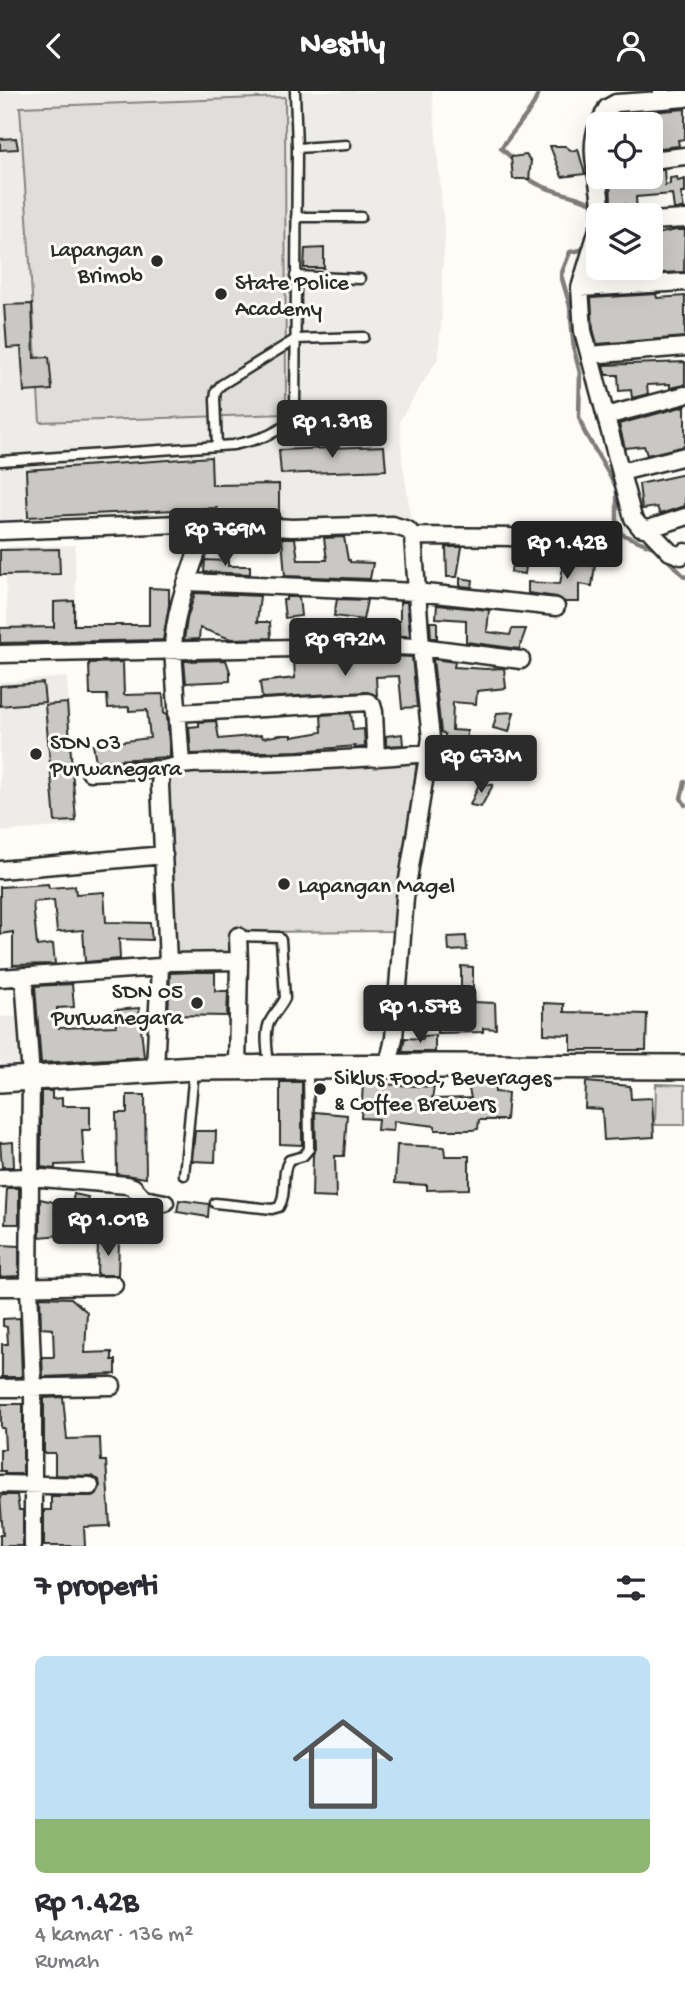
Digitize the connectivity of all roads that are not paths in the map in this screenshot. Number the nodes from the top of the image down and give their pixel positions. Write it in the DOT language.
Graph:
graph roads {
  1 [pos="295,91"];
  2 [pos="662,96"];
  3 [pos="685,98"];
  4 [pos="605,112"];
  5 [pos="346,145"];
  6 [pos="296,148"];
  7 [pos="685,156"];
  8 [pos="663,159"];
  9 [pos="296,217"];
  10 [pos="361,217"];
  11 [pos="685,219"];
  12 [pos="663,220"];
  13 [pos="586,268"];
  14 [pos="295,276"];
  15 [pos="360,279"];
  16 [pos="685,282"];
  17 [pos="580,288"];
  18 [pos="364,337"];
  19 [pos="296,339"];
  20 [pos="685,347"];
  21 [pos="590,355"];
  22 [pos="685,395"];
  23 [pos="606,416"];
  24 [pos="216,446"];
  25 [pos="685,456"];
  26 [pos="0,461"];
  27 [pos="621,472"];
  28 [pos="685,517"];
  29 [pos="207,523"];
  30 [pos="648,529"];
  31 [pos="0,531"];
  32 [pos="413,536"];
  33 [pos="600,538"];
  34 [pos="685,552"];
  35 [pos="187,582"];
  36 [pos="416,591"];
  37 [pos="556,607"];
  38 [pos="421,647"];
  39 [pos="173,650"];
  40 [pos="0,654"];
  41 [pos="521,660"];
  42 [pos="177,713"];
  43 [pos="430,753"];
  44 [pos="376,758"];
  45 [pos="181,764"];
  46 [pos="164,769"];
  47 [pos="90,772"];
  48 [pos="164,855"];
  49 [pos="0,870"];
  50 [pos="238,936"];
  51 [pos="239,961"];
  52 [pos="164,965"];
  53 [pos="24,976"];
  54 [pos="0,978"];
  55 [pos="388,1066"];
  56 [pos="307,1067"];
  57 [pos="685,1067"];
  58 [pos="194,1068"];
  59 [pos="237,1068"];
  60 [pos="270,1068"];
  61 [pos="155,1069"];
  62 [pos="31,1078"];
  63 [pos="0,1080"];
  64 [pos="184,1175"];
  65 [pos="29,1177"];
  66 [pos="0,1178"];
  67 [pos="165,1203"];
  68 [pos="215,1203"];
  69 [pos="114,1285"];
  70 [pos="0,1287"];
  71 [pos="29,1287"];
  72 [pos="112,1386"];
  73 [pos="0,1388"];
  74 [pos="33,1388"];
  75 [pos="0,1484"];
  76 [pos="33,1485"];
  77 [pos="90,1486"];
  78 [pos="33,1546"];
  1 -- 6 [label="lane"];
  2 -- 3 [label="street"];
  2 -- 4 [label="street"];
  5 -- 6 [label="lane"];
  6 -- 9 [label="lane"];
  7 -- 8 [label="street"];
  9 -- 10 [label="lane"];
  9 -- 14 [label="lane"];
  11 -- 12 [label="street"];
  13 -- 17 [label="street"];
  14 -- 15 [label="lane"];
  14 -- 19 [label="lane"];
  16 -- 17 [label="street"];
  17 -- 21 [label="street"];
  18 -- 19 [label="lane"];
  19 -- 24 [label="lane"];
  19 -- 24 [label="lane"];
  20 -- 21 [label="street"];
  21 -- 23 [label="street"];
  22 -- 23 [label="street"];
  23 -- 27 [label="street"];
  24 -- 26 [label="lane"];
  25 -- 27 [label="street"];
  27 -- 30 [label="street"];
  28 -- 30 [label="street"];
  29 -- 31 [label="street"];
  29 -- 32 [label="street"];
  29 -- 35 [label="street"];
  30 -- 34 [label="street"];
  32 -- 33 [label="street"];
  32 -- 36 [label="street"];
  35 -- 36 [label="street"];
  35 -- 39 [label="street"];
  36 -- 37 [label="street"];
  36 -- 38 [label="street"];
  38 -- 39 [label="street"];
  38 -- 41 [label="street"];
  38 -- 43 [label="street"];
  39 -- 40 [label="street"];
  39 -- 42 [label="street"];
  42 -- 44 [label="street"];
  42 -- 45 [label="street"];
  43 -- 44 [label="street"];
  43 -- 55 [label="street"];
  44 -- 45 [label="street"];
  45 -- 46 [label="street"];
  46 -- 47 [label="street"];
  46 -- 48 [label="street"];
  48 -- 49 [label="street"];
  48 -- 52 [label="street"];
  50 -- 51 [label="street"];
  50 -- 60 [label="lane"];
  51 -- 52 [label="street"];
  51 -- 59 [label="street"];
  52 -- 53 [label="street"];
  52 -- 61 [label="street"];
  53 -- 54 [label="street"];
  53 -- 62 [label="street"];
  55 -- 56 [label="street"];
  55 -- 57 [label="street"];
  56 -- 60 [label="street"];
  56 -- 68 [label="lane"];
  58 -- 59 [label="street"];
  58 -- 61 [label="street"];
  58 -- 64 [label="lane"];
  59 -- 60 [label="street"];
  61 -- 62 [label="street"];
  62 -- 63 [label="street"];
  62 -- 65 [label="street"];
  65 -- 66 [label="street"];
  65 -- 67 [label="street"];
  65 -- 71 [label="street"];
  69 -- 71 [label="street"];
  70 -- 71 [label="street"];
  71 -- 74 [label="street"];
  72 -- 74 [label="street"];
  73 -- 74 [label="street"];
  74 -- 76 [label="street"];
  75 -- 76 [label="street"];
  76 -- 77 [label="street"];
  76 -- 78 [label="street"];
}
